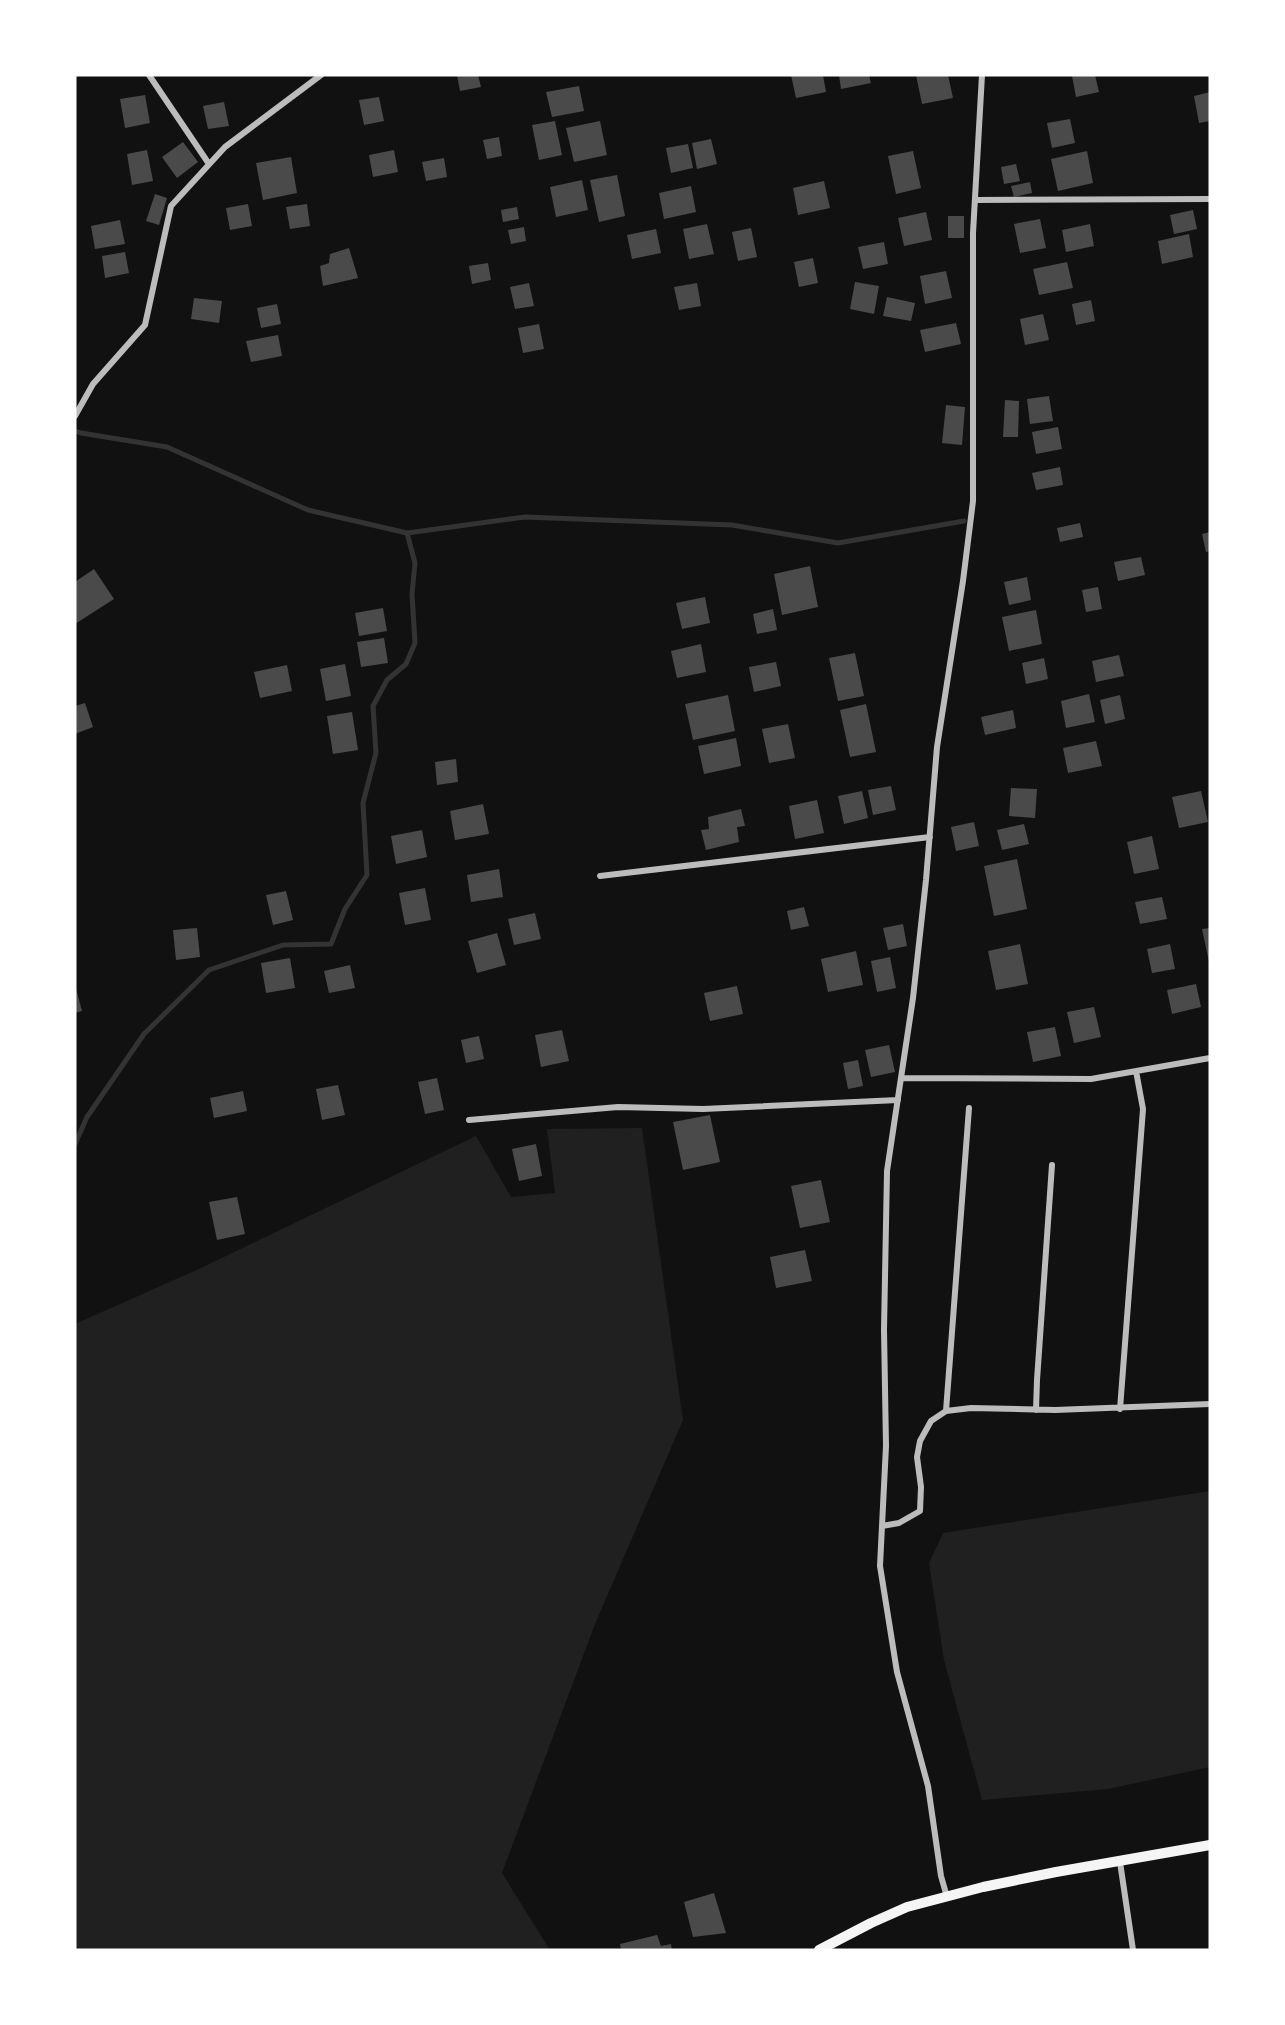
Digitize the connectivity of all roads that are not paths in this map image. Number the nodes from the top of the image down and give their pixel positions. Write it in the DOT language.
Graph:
graph roads {
  1 [pos="149,75"];
  2 [pos="321,75"];
  3 [pos="982,75"];
  4 [pos="209,164"];
  5 [pos="975,200"];
  6 [pos="1210,200"];
  7 [pos="76,413"];
  8 [pos="930,837"];
  9 [pos="600,876"];
  10 [pos="1210,1058"];
  11 [pos="1136,1071"];
  12 [pos="901,1078"];
  13 [pos="898,1100"];
  14 [pos="969,1108"];
  15 [pos="469,1120"];
  16 [pos="1052,1165"];
  17 [pos="1210,1404"];
  18 [pos="1120,1408"];
  19 [pos="1036,1410"];
  20 [pos="946,1411"];
  21 [pos="882,1526"];
  22 [pos="1210,1845"];
  23 [pos="1120,1862"];
  24 [pos="947,1897"];
  25 [pos="819,1950"];
  26 [pos="1133,1950"];
  1 -- 4 [label="street"];
  2 -- 4 [label="street"];
  3 -- 5 [label="street"];
  4 -- 7 [label="street"];
  5 -- 6 [label="street"];
  5 -- 8 [label="street"];
  8 -- 9 [label="street"];
  8 -- 12 [label="street"];
  10 -- 11 [label="street"];
  11 -- 12 [label="street"];
  11 -- 18 [label="street"];
  12 -- 13 [label="street"];
  13 -- 15 [label="street"];
  13 -- 21 [label="street"];
  14 -- 20 [label="street"];
  16 -- 19 [label="street"];
  17 -- 18 [label="street"];
  18 -- 19 [label="street"];
  19 -- 20 [label="street"];
  20 -- 21 [label="street"];
  21 -- 24 [label="street"];
  22 -- 23 [label="main road"];
  23 -- 24 [label="main road"];
  23 -- 26 [label="street"];
  24 -- 25 [label="main road"];
}
